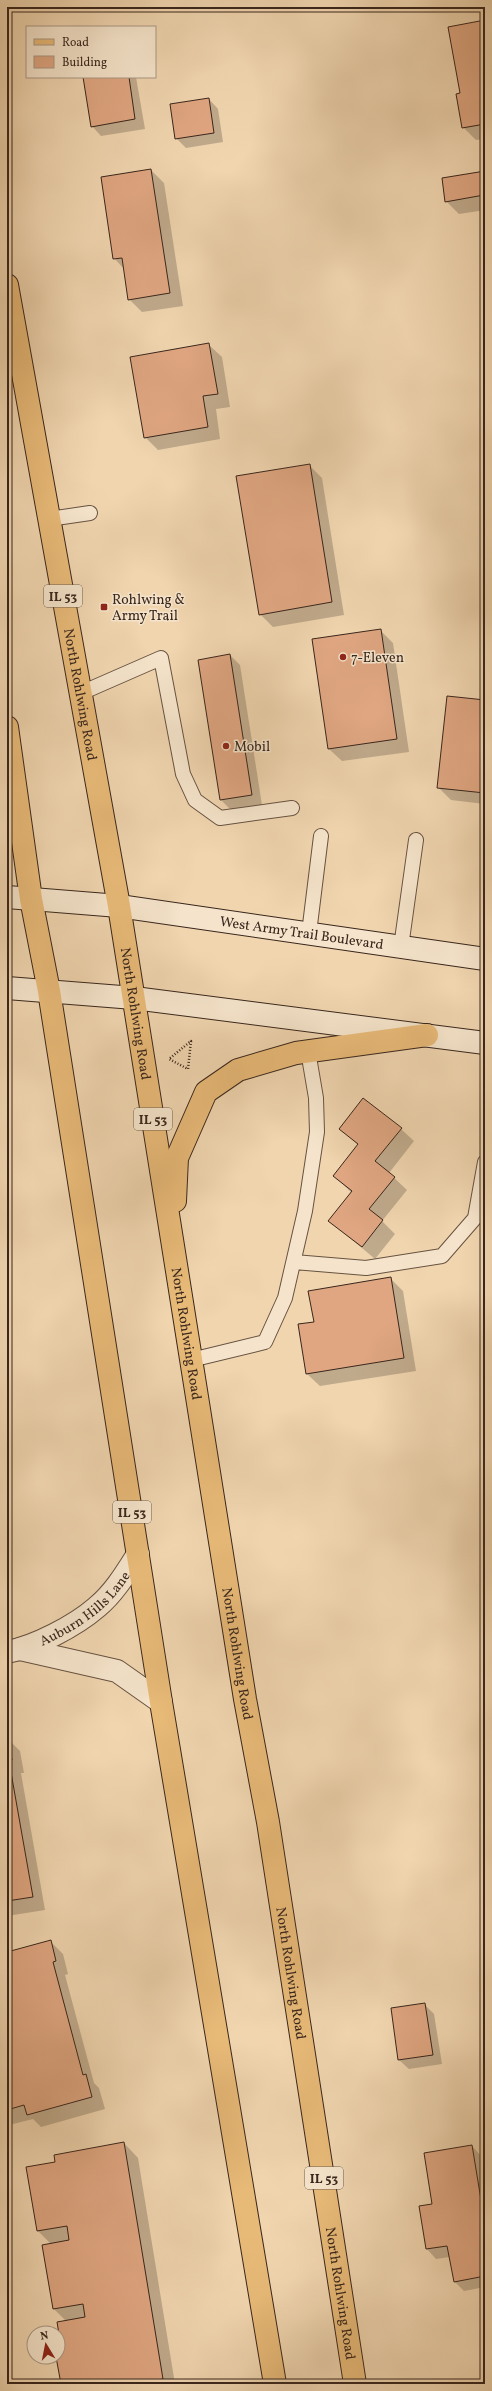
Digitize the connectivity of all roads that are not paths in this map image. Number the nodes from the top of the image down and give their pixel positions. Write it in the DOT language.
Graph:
graph roads {
  1 [pos="7,285"];
  2 [pos="90,513"];
  3 [pos="49,519"];
  4 [pos="81,693"];
  5 [pos="7,727"];
  6 [pos="292,808"];
  7 [pos="321,836"];
  8 [pos="416,840"];
  9 [pos="7,897"];
  10 [pos="32,899"];
  11 [pos="119,906"];
  12 [pos="309,933"];
  13 [pos="401,947"];
  14 [pos="485,959"];
  15 [pos="7,988"];
  16 [pos="49,991"];
  17 [pos="134,998"];
  18 [pos="427,1035"];
  19 [pos="485,1042"];
  20 [pos="308,1051"];
  21 [pos="485,1162"];
  22 [pos="172,1240"];
  23 [pos="294,1262"];
  24 [pos="191,1360"];
  25 [pos="138,1554"];
  26 [pos="13,1651"];
  27 [pos="161,1702"];
  28 [pos="275,2384"];
  29 [pos="355,2384"];
  1 -- 3 [label="main road, North Rohlwing Road / IL 53"];
  2 -- 3 [label="lane"];
  3 -- 4 [label="main road, North Rohlwing Road / IL 53"];
  4 -- 6 [label="lane"];
  4 -- 11 [label="main road, North Rohlwing Road / IL 53"];
  5 -- 10 [label="main road, IL 53"];
  7 -- 12 [label="lane"];
  8 -- 13 [label="lane"];
  9 -- 10 [label="main road, West Army Trail Boulevard"];
  10 -- 11 [label="main road, West Army Trail Boulevard"];
  10 -- 16 [label="main road, IL 53"];
  11 -- 12 [label="main road, West Army Trail Boulevard"];
  11 -- 17 [label="main road, North Rohlwing Road / IL 53"];
  12 -- 13 [label="main road, West Army Trail Boulevard"];
  13 -- 14 [label="main road, West Army Trail Boulevard"];
  15 -- 16 [label="main road"];
  16 -- 17 [label="main road"];
  16 -- 25 [label="main road, IL 53"];
  17 -- 18 [label="main road"];
  17 -- 22 [label="main road, North Rohlwing Road / IL 53"];
  18 -- 19 [label="main road"];
  18 -- 20 [label="main road"];
  20 -- 22 [label="main road"];
  20 -- 23 [label="lane"];
  21 -- 23 [label="lane"];
  22 -- 24 [label="main road, North Rohlwing Road / IL 53"];
  23 -- 24 [label="lane"];
  24 -- 29 [label="main road, North Rohlwing Road / IL 53"];
  25 -- 26 [label="main road, Auburn Hills Lane"];
  25 -- 27 [label="main road, IL 53"];
  26 -- 27 [label="main road, Auburn Hills Lane"];
  27 -- 28 [label="main road, IL 53"];
}
